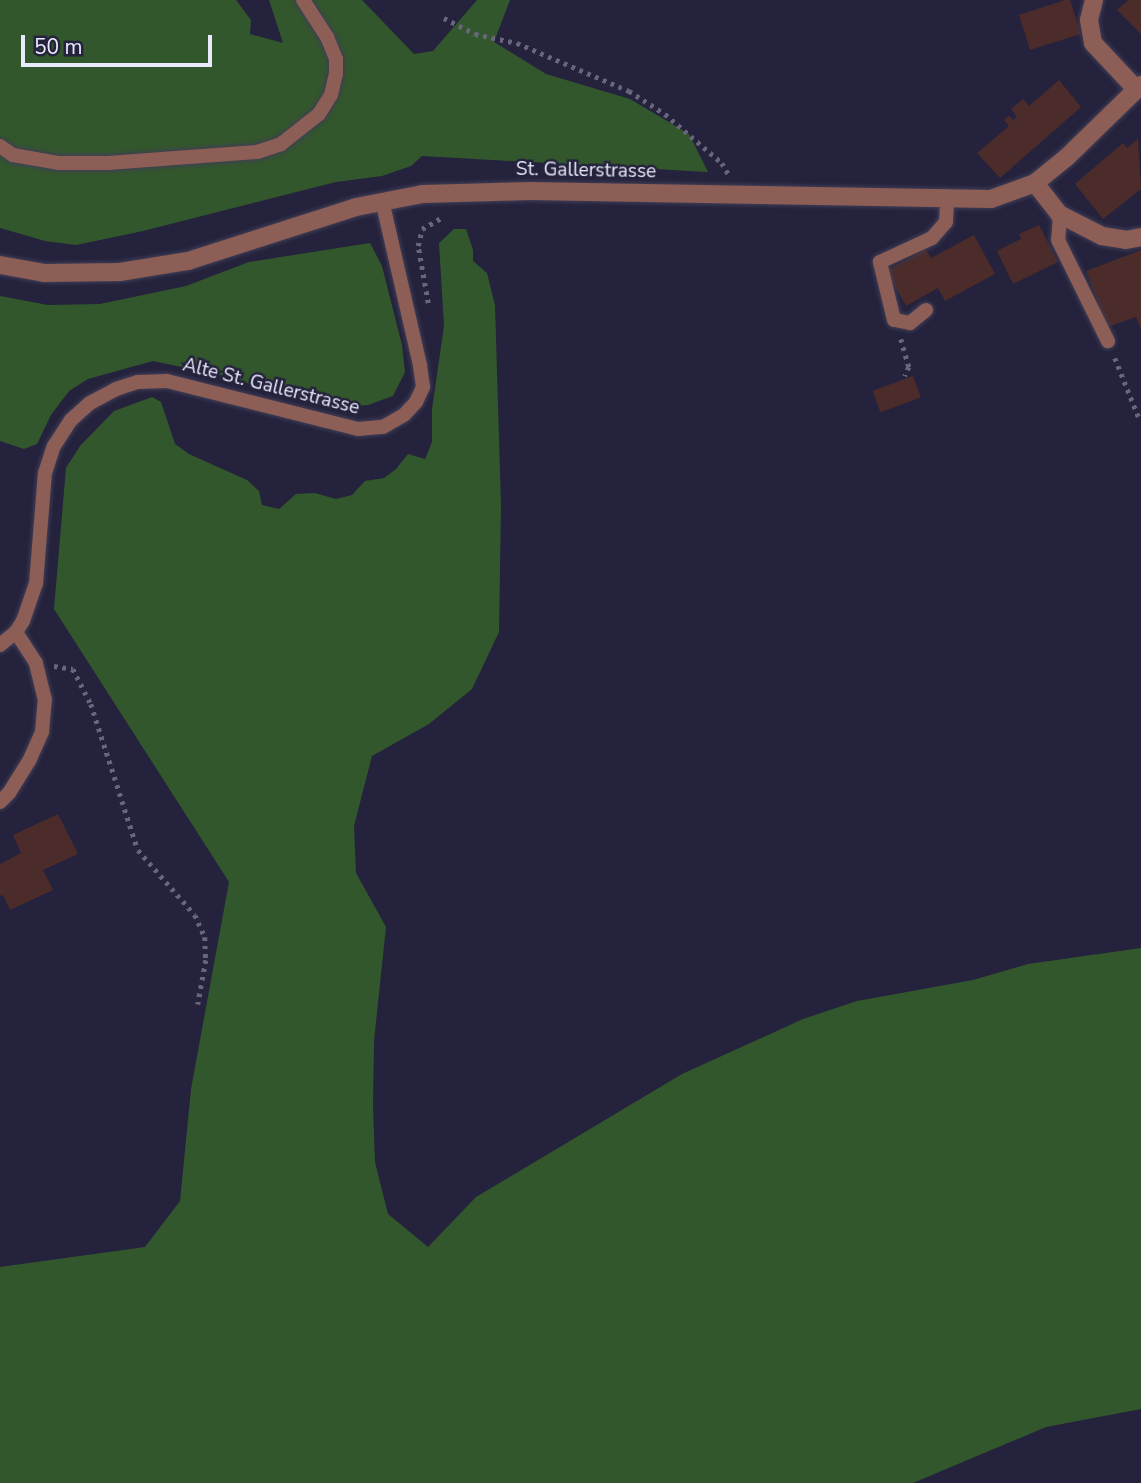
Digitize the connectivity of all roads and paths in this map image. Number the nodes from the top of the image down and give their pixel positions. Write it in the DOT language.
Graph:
graph roads {
  1 [pos="303,0"];
  2 [pos="1094,0"];
  3 [pos="444,18"];
  4 [pos="1139,87"];
  5 [pos="0,146"];
  6 [pos="1035,183"];
  7 [pos="733,195"];
  8 [pos="382,201"];
  9 [pos="947,201"];
  10 [pos="1060,214"];
  11 [pos="451,217"];
  12 [pos="1141,237"];
  13 [pos="0,265"];
  14 [pos="926,310"];
  15 [pos="430,313"];
  16 [pos="900,321"];
  17 [pos="1108,341"];
  18 [pos="905,376"];
  19 [pos="1139,418"];
  20 [pos="16,632"];
  21 [pos="0,645"];
  22 [pos="36,663"];
  23 [pos="0,802"];
  24 [pos="198,1004"];
  1 -- 5 [label="lane"];
  2 -- 4 [label="street"];
  3 -- 7 [label="path"];
  4 -- 6 [label="street, St. Gallerstrasse"];
  6 -- 9 [label="street, St. Gallerstrasse"];
  6 -- 10 [label="street"];
  7 -- 8 [label="street, St. Gallerstrasse"];
  7 -- 9 [label="street, St. Gallerstrasse"];
  8 -- 13 [label="street, St. Gallerstrasse"];
  8 -- 20 [label="lane, Alte St. Gallerstrasse"];
  9 -- 16 [label="lane"];
  10 -- 12 [label="street"];
  10 -- 17 [label="lane"];
  11 -- 15 [label="path"];
  14 -- 16 [label="lane"];
  16 -- 18 [label="path"];
  17 -- 19 [label="path"];
  20 -- 21 [label="lane, Alte St. Gallerstrasse"];
  20 -- 22 [label="lane"];
  22 -- 23 [label="lane"];
  22 -- 24 [label="path"];
}
